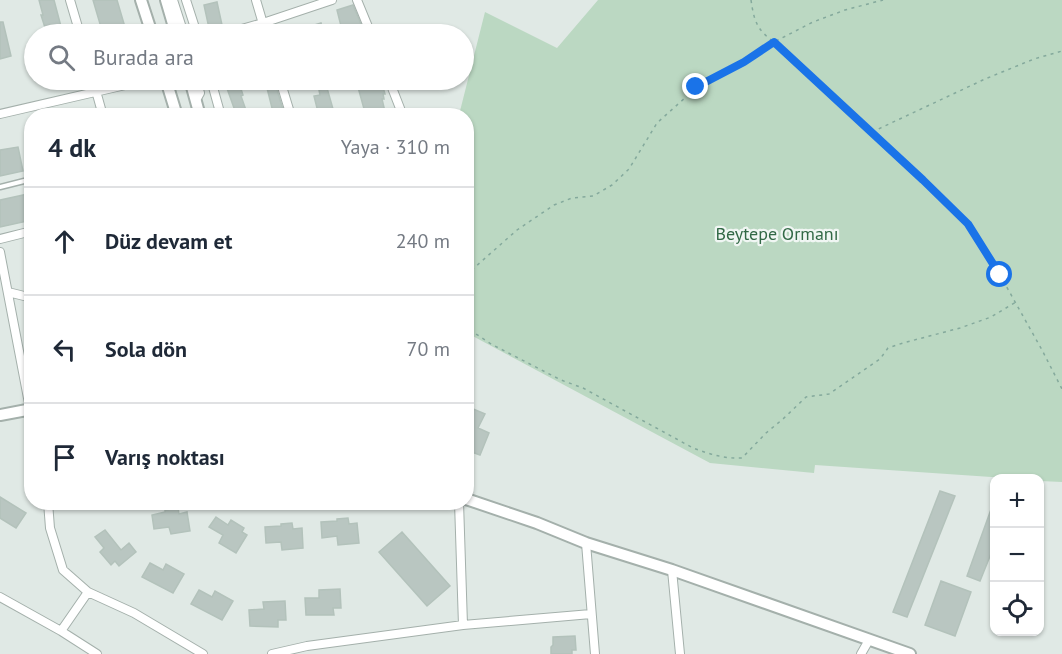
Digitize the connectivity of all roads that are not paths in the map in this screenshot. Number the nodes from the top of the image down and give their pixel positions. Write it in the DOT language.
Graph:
graph roads {
  1 [pos="70,0"];
  2 [pos="141,0"];
  3 [pos="165,0"];
  4 [pos="173,0"];
  5 [pos="186,0"];
  6 [pos="256,0"];
  7 [pos="332,0"];
  8 [pos="357,0"];
  9 [pos="262,23"];
  10 [pos="77,24"];
  11 [pos="149,24"];
  12 [pos="173,24"];
  13 [pos="181,24"];
  14 [pos="194,24"];
  15 [pos="259,24"];
  16 [pos="367,24"];
  17 [pos="101,90"];
  18 [pos="169,90"];
  19 [pos="193,90"];
  20 [pos="199,90"];
  21 [pos="214,90"];
  22 [pos="283,90"];
  23 [pos="393,90"];
  24 [pos="96,91"];
  25 [pos="196,100"];
  26 [pos="24,108"];
  27 [pos="25,108"];
  28 [pos="101,108"];
  29 [pos="175,108"];
  30 [pos="198,108"];
  31 [pos="219,108"];
  32 [pos="289,108"];
  33 [pos="400,108"];
  34 [pos="0,114"];
  35 [pos="24,181"];
  36 [pos="0,187"];
  37 [pos="24,233"];
  38 [pos="0,239"];
  39 [pos="0,252"];
  40 [pos="8,292"];
  41 [pos="24,296"];
  42 [pos="24,376"];
  43 [pos="24,413"];
  44 [pos="0,415"];
  45 [pos="474,502"];
  46 [pos="48,510"];
  47 [pos="459,510"];
  48 [pos="586,543"];
  49 [pos="672,570"];
  50 [pos="88,592"];
  51 [pos="0,597"];
  52 [pos="591,614"];
  53 [pos="463,625"];
  54 [pos="61,631"];
  55 [pos="869,640"];
  56 [pos="97,654"];
  57 [pos="203,654"];
  58 [pos="272,654"];
  59 [pos="595,654"];
  60 [pos="680,654"];
  61 [pos="861,654"];
  62 [pos="909,654"];
  1 -- 10 [label="street"];
  2 -- 11 [label="street"];
  3 -- 12 [label="street"];
  4 -- 13 [label="street"];
  5 -- 14 [label="street"];
  6 -- 9 [label="street"];
  7 -- 9 [label="street"];
  8 -- 16 [label="street"];
  9 -- 15 [label="street"];
  17 -- 24 [label="street"];
  18 -- 29 [label="street"];
  19 -- 25 [label="street"];
  20 -- 25 [label="street"];
  21 -- 31 [label="street"];
  22 -- 32 [label="street"];
  23 -- 33 [label="street"];
  24 -- 27 [label="street"];
  24 -- 28 [label="street"];
  25 -- 30 [label="street"];
  26 -- 34 [label="street"];
  35 -- 36 [label="lane"];
  37 -- 38 [label="street"];
  39 -- 40 [label="street"];
  40 -- 41 [label="street"];
  40 -- 42 [label="street"];
  43 -- 44 [label="street"];
  45 -- 48 [label="street"];
  46 -- 50 [label="street"];
  47 -- 53 [label="street"];
  48 -- 49 [label="street"];
  48 -- 52 [label="street"];
  49 -- 55 [label="street"];
  49 -- 60 [label="street"];
  50 -- 54 [label="street"];
  50 -- 57 [label="street"];
  51 -- 54 [label="street"];
  52 -- 53 [label="street"];
  52 -- 59 [label="street"];
  53 -- 58 [label="street"];
  54 -- 56 [label="street"];
  55 -- 61 [label="street"];
  55 -- 62 [label="street"];
}
